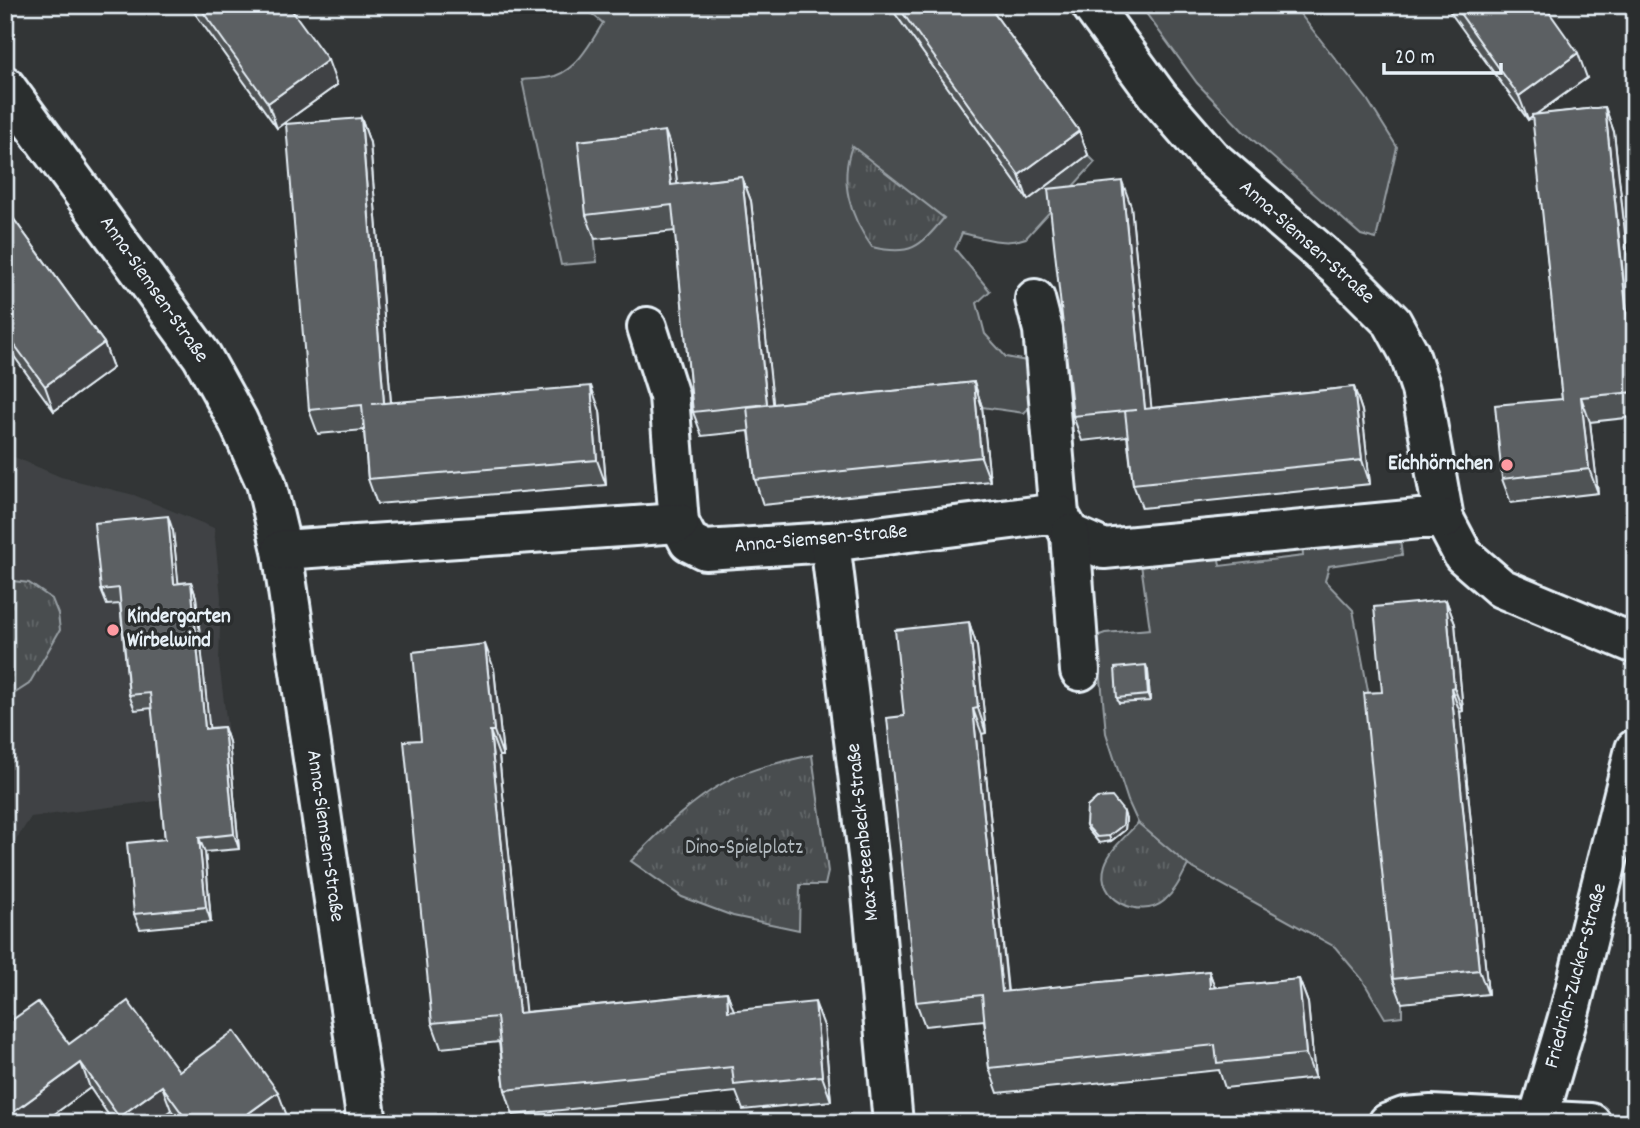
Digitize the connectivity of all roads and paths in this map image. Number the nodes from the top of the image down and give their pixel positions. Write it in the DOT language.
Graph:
graph roads {
  1 [pos="1091,5"];
  2 [pos="5,86"];
  3 [pos="1035,299"];
  4 [pos="647,327"];
  5 [pos="1444,519"];
  6 [pos="679,523"];
  7 [pos="1065,524"];
  8 [pos="830,542"];
  9 [pos="282,550"];
  10 [pos="1635,644"];
  11 [pos="1080,671"];
  12 [pos="1635,748"];
  13 [pos="1537,1122"];
  14 [pos="367,1123"];
  15 [pos="893,1123"];
  16 [pos="1388,1123"];
  17 [pos="1591,1123"];
  1 -- 5 [label="street, Anna-Siemsen-Straße"];
  2 -- 9 [label="street, Anna-Siemsen-Straße"];
  3 -- 7 [label="street"];
  4 -- 6 [label="street"];
  5 -- 7 [label="street, Anna-Siemsen-Straße"];
  5 -- 10 [label="street, Anna-Siemsen-Straße"];
  6 -- 8 [label="street, Anna-Siemsen-Straße"];
  6 -- 9 [label="street"];
  7 -- 8 [label="street, Anna-Siemsen-Straße"];
  7 -- 11 [label="street"];
  8 -- 15 [label="street, Max-Steenbeck-Straße"];
  9 -- 14 [label="street, Anna-Siemsen-Straße"];
  12 -- 13 [label="street, Friedrich-Zucker-Straße"];
  13 -- 16 [label="street"];
  13 -- 17 [label="street"];
}
